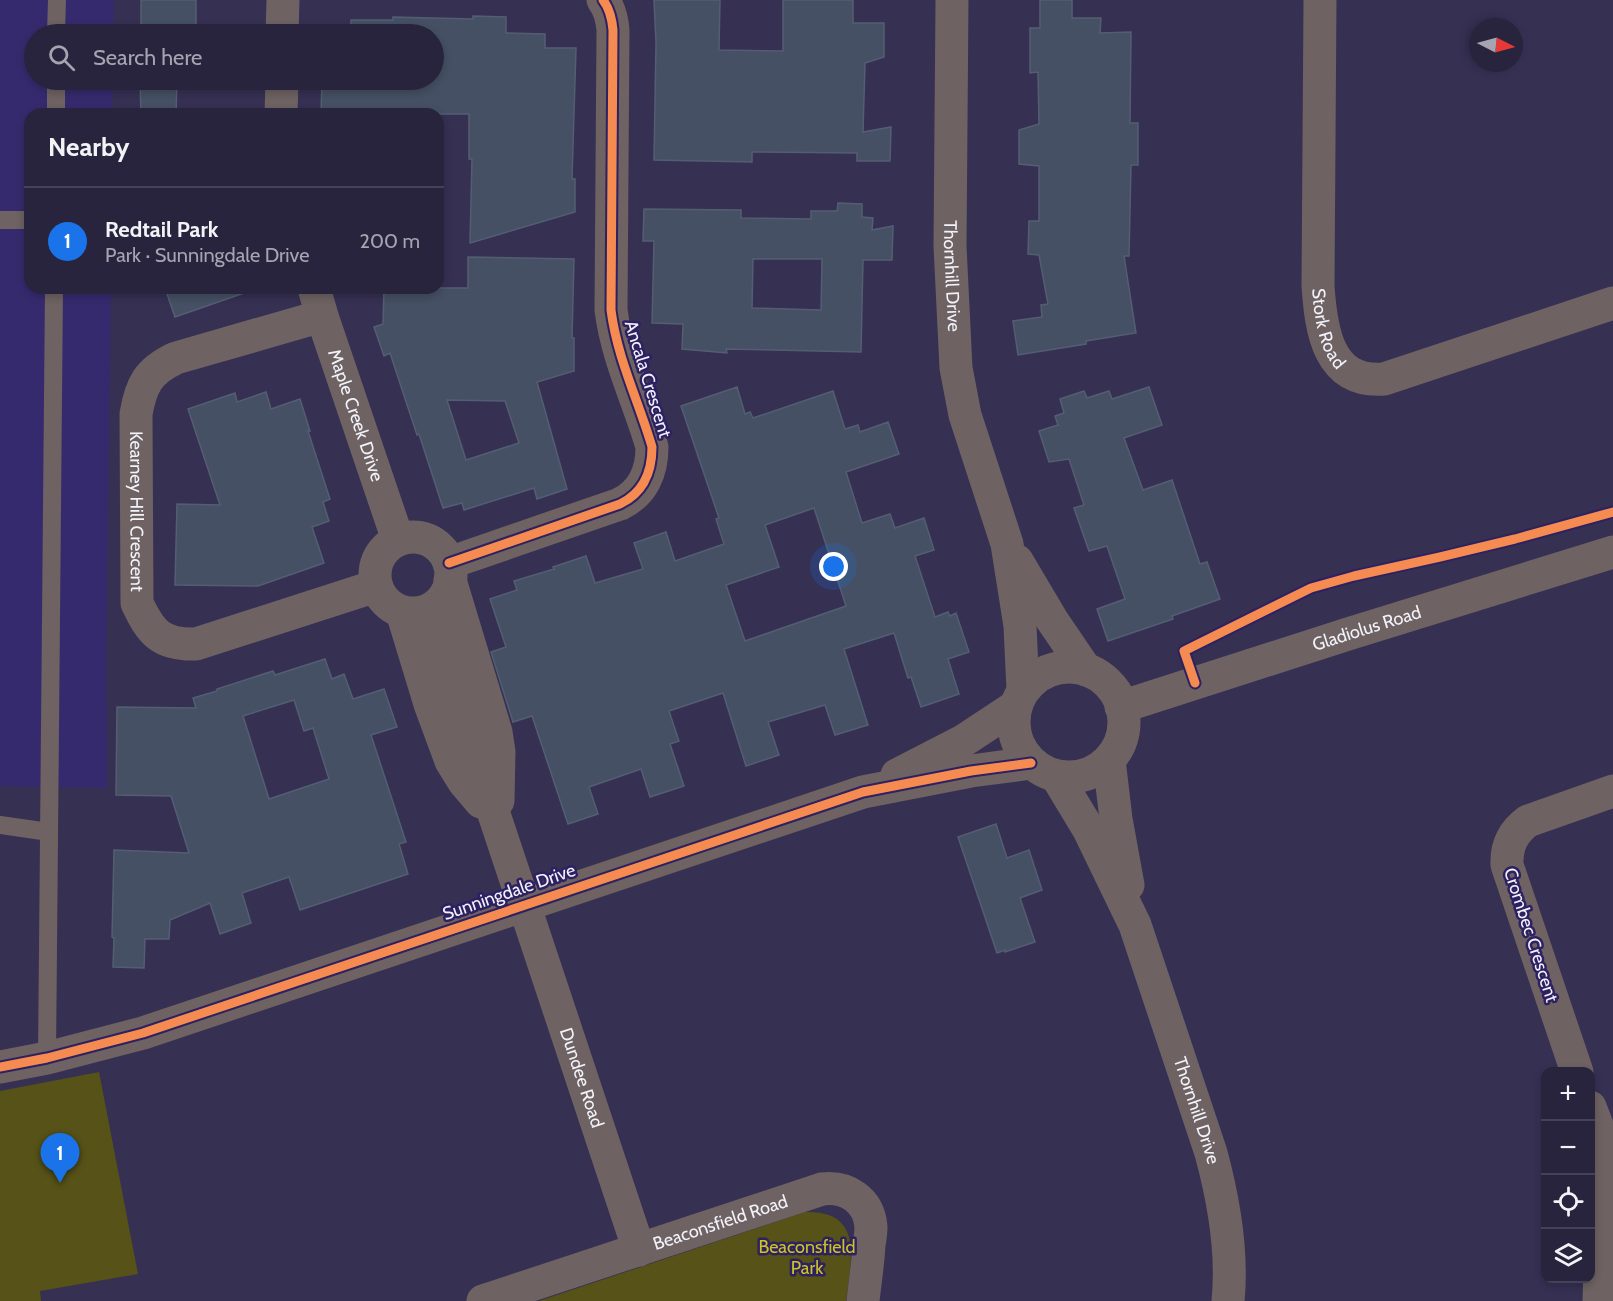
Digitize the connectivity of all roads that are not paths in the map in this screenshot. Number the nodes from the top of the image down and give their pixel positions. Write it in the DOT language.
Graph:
graph roads {
  1 [pos="57,0"];
  2 [pos="283,0"];
  3 [pos="603,0"];
  4 [pos="952,0"];
  5 [pos="1320,0"];
  6 [pos="56,24"];
  7 [pos="282,24"];
  8 [pos="56,90"];
  9 [pos="282,90"];
  10 [pos="56,108"];
  11 [pos="281,108"];
  12 [pos="0,220"];
  13 [pos="24,220"];
  14 [pos="54,294"];
  15 [pos="318,302"];
  16 [pos="1613,303"];
  17 [pos="398,540"];
  18 [pos="1007,544"];
  19 [pos="1613,552"];
  20 [pos="450,572"];
  21 [pos="376,586"];
  22 [pos="415,611"];
  23 [pos="1086,670"];
  24 [pos="1020,698"];
  25 [pos="1121,707"];
  26 [pos="476,760"];
  27 [pos="1109,760"];
  28 [pos="1044,770"];
  29 [pos="1613,791"];
  30 [pos="863,792"];
  31 [pos="0,825"];
  32 [pos="49,832"];
  33 [pos="524,905"];
  34 [pos="1135,925"];
  35 [pos="47,1058"];
  36 [pos="0,1067"];
  37 [pos="1576,1067"];
  38 [pos="1600,1117"];
  39 [pos="639,1250"];
  40 [pos="483,1301"];
  41 [pos="863,1301"];
  42 [pos="1228,1301"];
  43 [pos="1599,1301"];
  1 -- 6 [label="lane"];
  2 -- 7 [label="street"];
  3 -- 20 [label="street, Ancala Crescent"];
  4 -- 18 [label="street, Thornhill Drive"];
  5 -- 16 [label="street, Stork Road"];
  8 -- 10 [label="lane"];
  9 -- 11 [label="street"];
  12 -- 13 [label="lane"];
  14 -- 32 [label="lane"];
  15 -- 17 [label="street, Maple Creek Drive"];
  15 -- 21 [label="street, Kearney Hill Crescent"];
  17 -- 20 [label="street"];
  17 -- 21 [label="street"];
  18 -- 23 [label="street, Thornhill Drive"];
  18 -- 24 [label="street, Thornhill Drive"];
  19 -- 25 [label="street, Gladiolus Road"];
  20 -- 22 [label="street"];
  20 -- 26 [label="street"];
  21 -- 22 [label="street"];
  22 -- 26 [label="street"];
  23 -- 24 [label="street"];
  23 -- 25 [label="street"];
  24 -- 28 [label="street"];
  24 -- 30 [label="street, Sunningdale Drive"];
  25 -- 27 [label="street"];
  26 -- 33 [label="street"];
  27 -- 28 [label="street"];
  27 -- 34 [label="street, Thornhill Drive"];
  28 -- 30 [label="street, Sunningdale Drive"];
  28 -- 34 [label="street, Thornhill Drive"];
  29 -- 37 [label="street, Crombec Crescent"];
  30 -- 33 [label="street, Sunningdale Drive"];
  31 -- 32 [label="lane"];
  32 -- 35 [label="lane"];
  33 -- 35 [label="street, Sunningdale Drive"];
  33 -- 39 [label="street, Dundee Road"];
  34 -- 42 [label="street, Thornhill Drive"];
  35 -- 36 [label="street, Sunningdale Drive"];
  38 -- 43 [label="street"];
  39 -- 40 [label="street, Beaconsfield Road"];
  39 -- 41 [label="street, Beaconsfield Road"];
}
